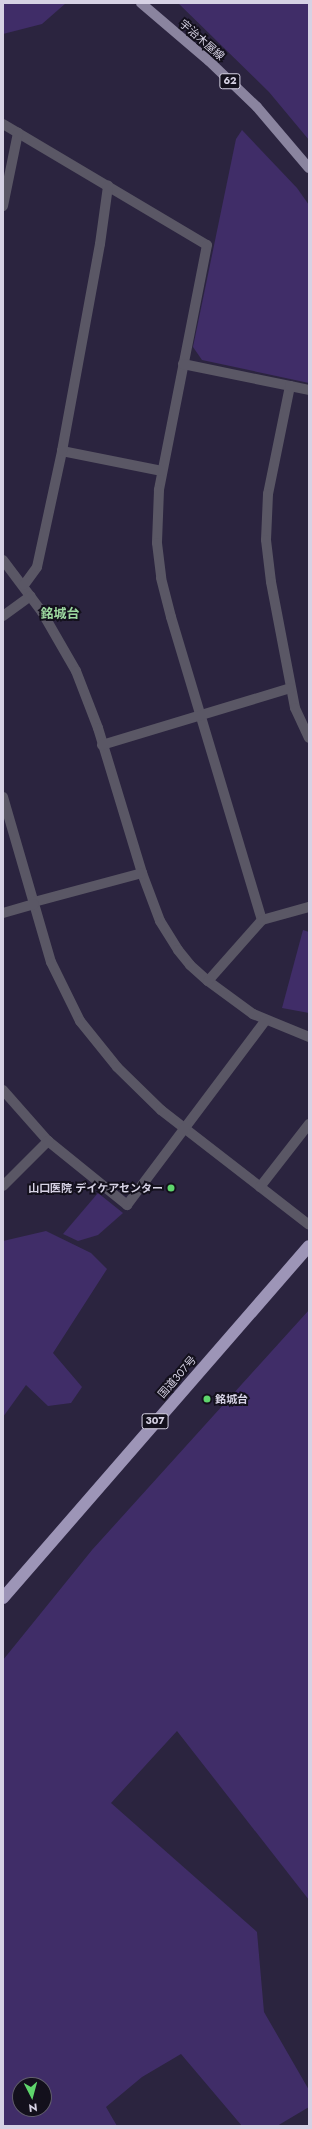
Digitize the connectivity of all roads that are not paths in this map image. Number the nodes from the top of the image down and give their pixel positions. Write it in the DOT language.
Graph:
graph roads {
  1 [pos="141,3"];
  2 [pos="3,124"];
  3 [pos="18,133"];
  4 [pos="309,168"];
  5 [pos="108,186"];
  6 [pos="3,206"];
  7 [pos="183,364"];
  8 [pos="290,386"];
  9 [pos="309,390"];
  10 [pos="62,451"];
  11 [pos="162,471"];
  12 [pos="3,560"];
  13 [pos="24,585"];
  14 [pos="31,596"];
  15 [pos="3,616"];
  16 [pos="291,688"];
  17 [pos="200,716"];
  18 [pos="309,738"];
  19 [pos="102,745"];
  20 [pos="3,797"];
  21 [pos="142,873"];
  22 [pos="34,903"];
  23 [pos="309,907"];
  24 [pos="3,913"];
  25 [pos="262,920"];
  26 [pos="208,982"];
  27 [pos="266,1021"];
  28 [pos="309,1037"];
  29 [pos="3,1090"];
  30 [pos="309,1124"];
  31 [pos="185,1129"];
  32 [pos="48,1141"];
  33 [pos="3,1186"];
  34 [pos="260,1187"];
  35 [pos="309,1225"];
  36 [pos="309,1246"];
  37 [pos="3,1598"];
  1 -- 4 [label="main road, 宇治木屋線 / 62"];
  2 -- 3 [label="street"];
  3 -- 5 [label="street"];
  3 -- 6 [label="street"];
  5 -- 7 [label="street"];
  5 -- 10 [label="street"];
  7 -- 8 [label="street"];
  7 -- 11 [label="street"];
  8 -- 9 [label="street"];
  8 -- 16 [label="street"];
  10 -- 11 [label="street"];
  10 -- 13 [label="street"];
  11 -- 17 [label="street"];
  12 -- 13 [label="street"];
  13 -- 14 [label="street"];
  14 -- 15 [label="street"];
  14 -- 19 [label="street"];
  16 -- 17 [label="street"];
  16 -- 18 [label="street"];
  17 -- 19 [label="street"];
  17 -- 25 [label="street"];
  19 -- 21 [label="street"];
  20 -- 22 [label="street"];
  21 -- 22 [label="street"];
  21 -- 26 [label="street"];
  22 -- 24 [label="street"];
  22 -- 31 [label="street"];
  23 -- 25 [label="street"];
  25 -- 26 [label="street"];
  26 -- 27 [label="street"];
  27 -- 28 [label="street"];
  27 -- 31 [label="street"];
  29 -- 32 [label="street"];
  30 -- 34 [label="street"];
  31 -- 32 [label="street"];
  31 -- 34 [label="street"];
  32 -- 33 [label="street"];
  34 -- 35 [label="street"];
  36 -- 37 [label="highway, 国道307号 / 307"];
}
